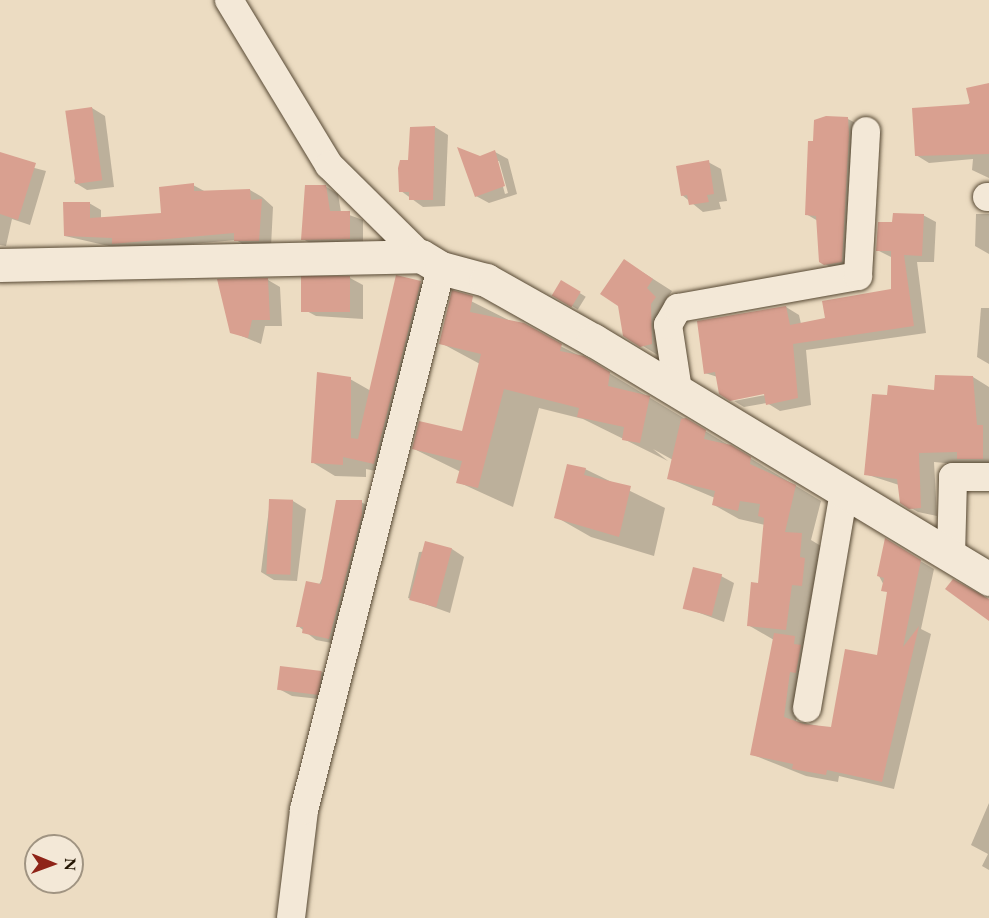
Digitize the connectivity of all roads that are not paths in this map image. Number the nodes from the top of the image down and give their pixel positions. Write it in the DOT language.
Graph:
graph roads {
  1 [pos="229,0"];
  2 [pos="866,131"];
  3 [pos="431,262"];
  4 [pos="0,265"];
  5 [pos="678,390"];
  6 [pos="989,477"];
  7 [pos="844,491"];
  8 [pos="951,556"];
  9 [pos="989,579"];
  10 [pos="807,708"];
  11 [pos="291,918"];
  1 -- 3 [label="street"];
  2 -- 5 [label="street"];
  3 -- 4 [label="street"];
  3 -- 5 [label="street"];
  3 -- 11 [label="street"];
  5 -- 7 [label="street"];
  6 -- 8 [label="street"];
  7 -- 8 [label="street"];
  7 -- 10 [label="street"];
  8 -- 9 [label="street"];
}
